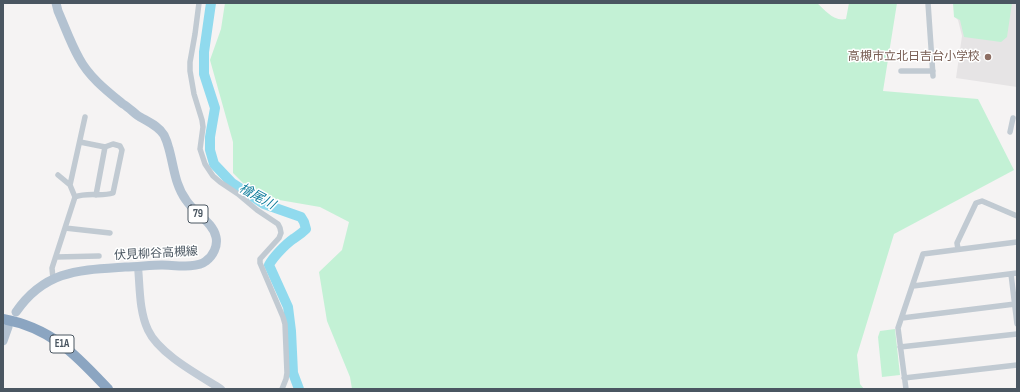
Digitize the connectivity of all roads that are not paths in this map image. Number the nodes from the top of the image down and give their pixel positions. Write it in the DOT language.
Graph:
graph roads {
  1 [pos="56,3"];
  2 [pos="928,3"];
  3 [pos="197,4"];
  4 [pos="901,72"];
  5 [pos="85,117"];
  6 [pos="1012,118"];
  7 [pos="1014,125"];
  8 [pos="1010,132"];
  9 [pos="80,142"];
  10 [pos="105,147"];
  11 [pos="58,175"];
  12 [pos="70,185"];
  13 [pos="96,195"];
  14 [pos="75,197"];
  15 [pos="1017,216"];
  16 [pos="65,228"];
  17 [pos="110,233"];
  18 [pos="1017,242"];
  19 [pos="958,249"];
  20 [pos="99,256"];
  21 [pos="56,257"];
  22 [pos="138,267"];
  23 [pos="1014,274"];
  24 [pos="53,279"];
  25 [pos="913,286"];
  26 [pos="1014,304"];
  27 [pos="16,312"];
  28 [pos="902,318"];
  29 [pos="6,323"];
  30 [pos="1017,324"];
  31 [pos="1017,334"];
  32 [pos="3,341"];
  33 [pos="900,348"];
  34 [pos="1017,365"];
  35 [pos="904,378"];
  36 [pos="108,389"];
  37 [pos="221,389"];
  38 [pos="282,389"];
  39 [pos="906,389"];
  1 -- 22 [label="main road, 伏見柳谷高槻線 / 79"];
  2 -- 4 [label="street"];
  3 -- 38 [label="street"];
  5 -- 9 [label="street"];
  6 -- 7 [label="street"];
  7 -- 8 [label="street"];
  9 -- 10 [label="street"];
  9 -- 12 [label="street"];
  10 -- 13 [label="street"];
  10 -- 13 [label="street"];
  11 -- 12 [label="street"];
  12 -- 14 [label="street"];
  13 -- 14 [label="street"];
  14 -- 16 [label="street"];
  15 -- 19 [label="street"];
  16 -- 17 [label="street"];
  16 -- 21 [label="street"];
  18 -- 19 [label="street"];
  19 -- 25 [label="street"];
  20 -- 21 [label="street"];
  21 -- 24 [label="street"];
  22 -- 24 [label="main road, 伏見柳谷高槻線 / 79"];
  22 -- 37 [label="street"];
  23 -- 25 [label="street"];
  23 -- 26 [label="street"];
  24 -- 27 [label="main road, 伏見柳谷高槻線 / 79"];
  25 -- 28 [label="street"];
  26 -- 28 [label="street"];
  26 -- 30 [label="street"];
  28 -- 33 [label="street"];
  29 -- 32 [label="main road"];
  29 -- 36 [label="highway, E1A"];
  31 -- 33 [label="street"];
  33 -- 35 [label="street"];
  34 -- 35 [label="street"];
  35 -- 39 [label="street"];
}
